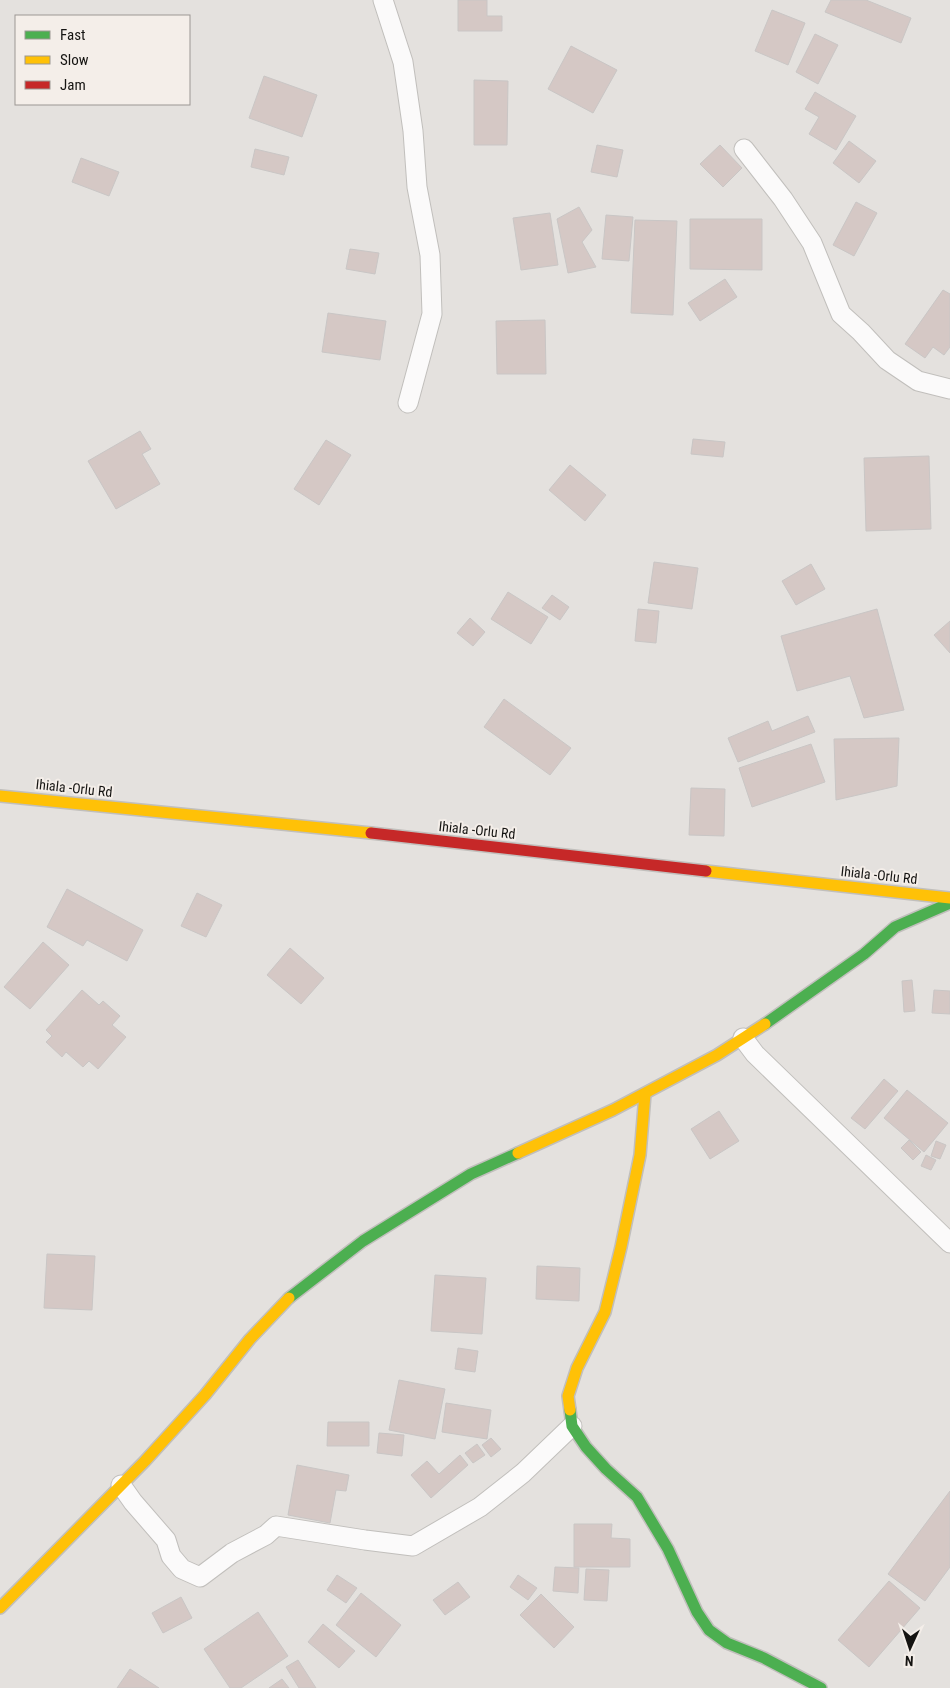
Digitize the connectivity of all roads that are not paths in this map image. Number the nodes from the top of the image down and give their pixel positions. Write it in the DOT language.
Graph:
graph roads {
  1 [pos="383,0"];
  2 [pos="744,149"];
  3 [pos="950,389"];
  4 [pos="408,403"];
  5 [pos="0,796"];
  6 [pos="950,898"];
  7 [pos="950,903"];
  8 [pos="743,1038"];
  9 [pos="645,1094"];
  10 [pos="950,1244"];
  11 [pos="572,1426"];
  12 [pos="121,1485"];
  13 [pos="0,1608"];
  14 [pos="821,1688"];
  1 -- 4 [label="street"];
  2 -- 3 [label="street"];
  5 -- 6 [label="street, Ihiala -Orlu Rd"];
  7 -- 8 [label="street"];
  8 -- 9 [label="street"];
  8 -- 10 [label="street"];
  9 -- 11 [label="street"];
  9 -- 12 [label="street"];
  11 -- 12 [label="street"];
  11 -- 14 [label="street"];
  12 -- 13 [label="street"];
}
